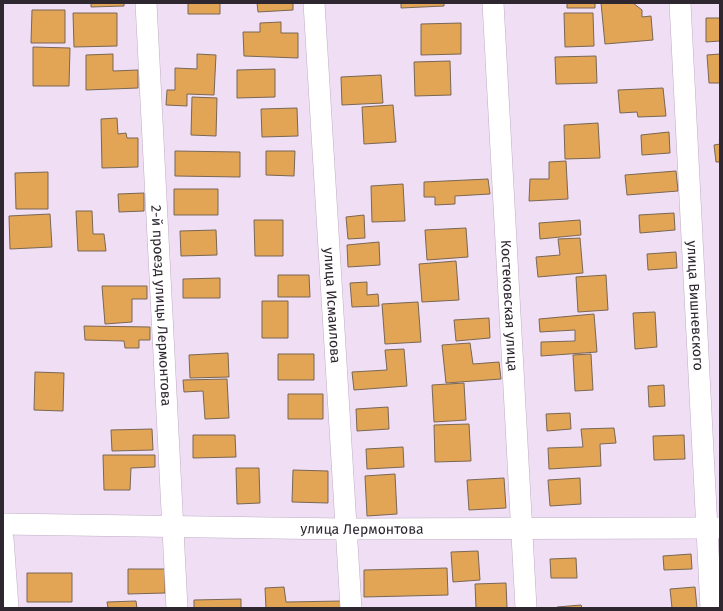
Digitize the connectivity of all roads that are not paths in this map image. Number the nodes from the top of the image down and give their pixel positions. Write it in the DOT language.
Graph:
graph roads {
  1 [pos="146,3"];
  2 [pos="314,3"];
  3 [pos="493,3"];
  4 [pos="680,3"];
  5 [pos="3,524"];
  6 [pos="173,525"];
  7 [pos="522,527"];
  8 [pos="714,528"];
  9 [pos="347,529"];
  10 [pos="3,538"];
  11 [pos="8,608"];
  12 [pos="177,608"];
  13 [pos="351,608"];
  14 [pos="526,608"];
  15 [pos="711,608"];
  1 -- 6 [label="street, 2-й проезд улицы Лермонтова"];
  2 -- 9 [label="street, улица Исмаилова"];
  3 -- 7 [label="street, Костековская улица"];
  4 -- 8 [label="street, улица Вишневского"];
  5 -- 6 [label="street, улица Лермонтова"];
  6 -- 9 [label="street, улица Лермонтова"];
  6 -- 12 [label="street, 2-й проезд улицы Лермонтова"];
  7 -- 8 [label="street, улица Лермонтова"];
  7 -- 9 [label="street, улица Лермонтова"];
  7 -- 14 [label="street, Костековская улица"];
  8 -- 15 [label="street, улица Вишневского"];
  9 -- 13 [label="street, улица Исмаилова"];
  10 -- 11 [label="street"];
}
